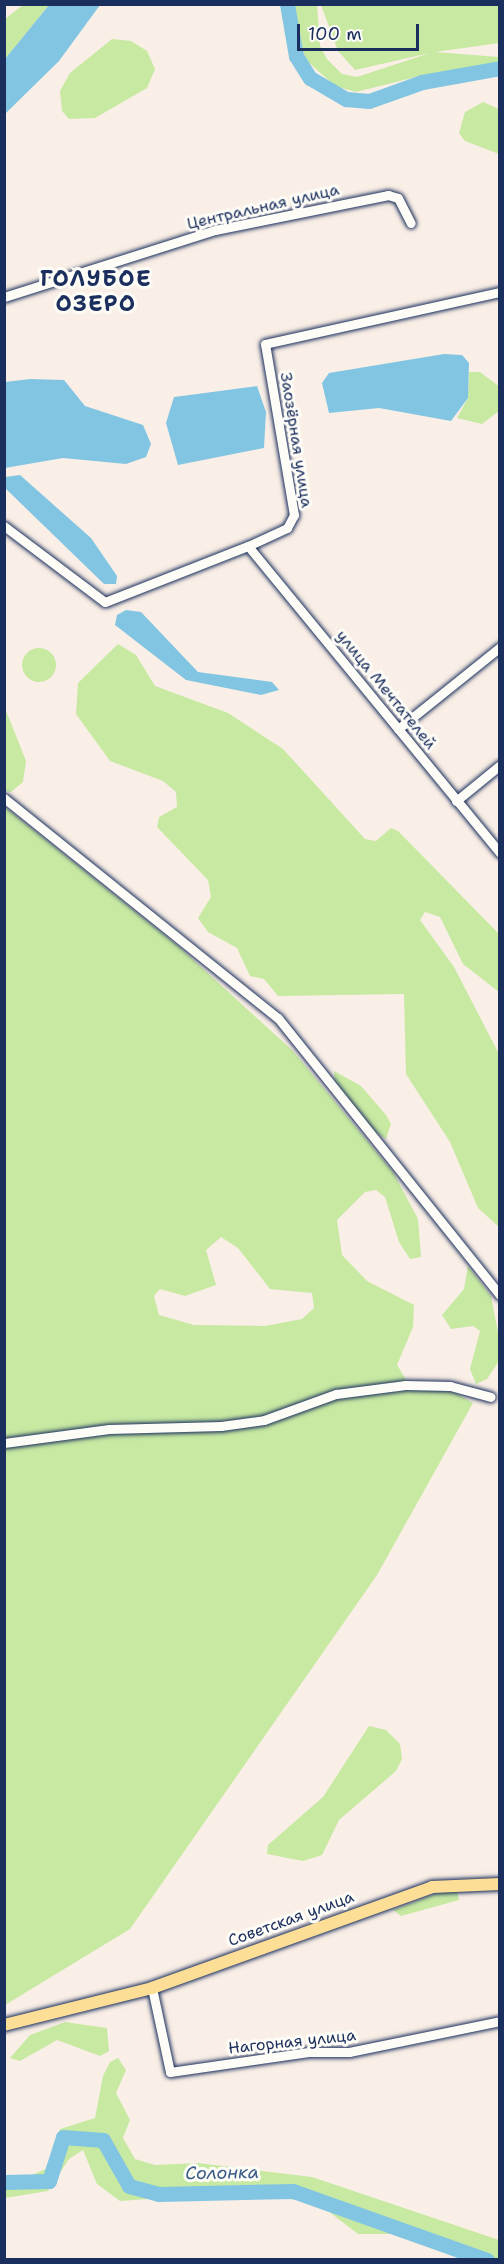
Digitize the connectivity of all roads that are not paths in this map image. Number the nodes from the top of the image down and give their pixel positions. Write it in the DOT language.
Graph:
graph roads {
  1 [pos="411,223"];
  2 [pos="500,292"];
  3 [pos="4,297"];
  4 [pos="4,526"];
  5 [pos="249,546"];
  6 [pos="500,647"];
  7 [pos="398,729"];
  8 [pos="500,765"];
  9 [pos="4,798"];
  10 [pos="456,801"];
  11 [pos="500,853"];
  12 [pos="500,1294"];
  13 [pos="491,1397"];
  14 [pos="4,1443"];
  15 [pos="500,1884"];
  16 [pos="152,1989"];
  17 [pos="500,2021"];
  18 [pos="4,2025"];
  1 -- 3 [label="street, Центральная улица"];
  2 -- 5 [label="street, Заозёрная улица"];
  4 -- 5 [label="street, Заозёрная улица"];
  5 -- 7 [label="street, улица Мечтателей"];
  6 -- 7 [label="street"];
  7 -- 10 [label="street, улица Мечтателей"];
  8 -- 10 [label="street"];
  9 -- 12 [label="street"];
  10 -- 11 [label="street, улица Мечтателей"];
  13 -- 14 [label="street"];
  15 -- 16 [label="main road, Советская улица"];
  16 -- 17 [label="street, Нагорная улица"];
  16 -- 18 [label="main road, Советская улица"];
}
